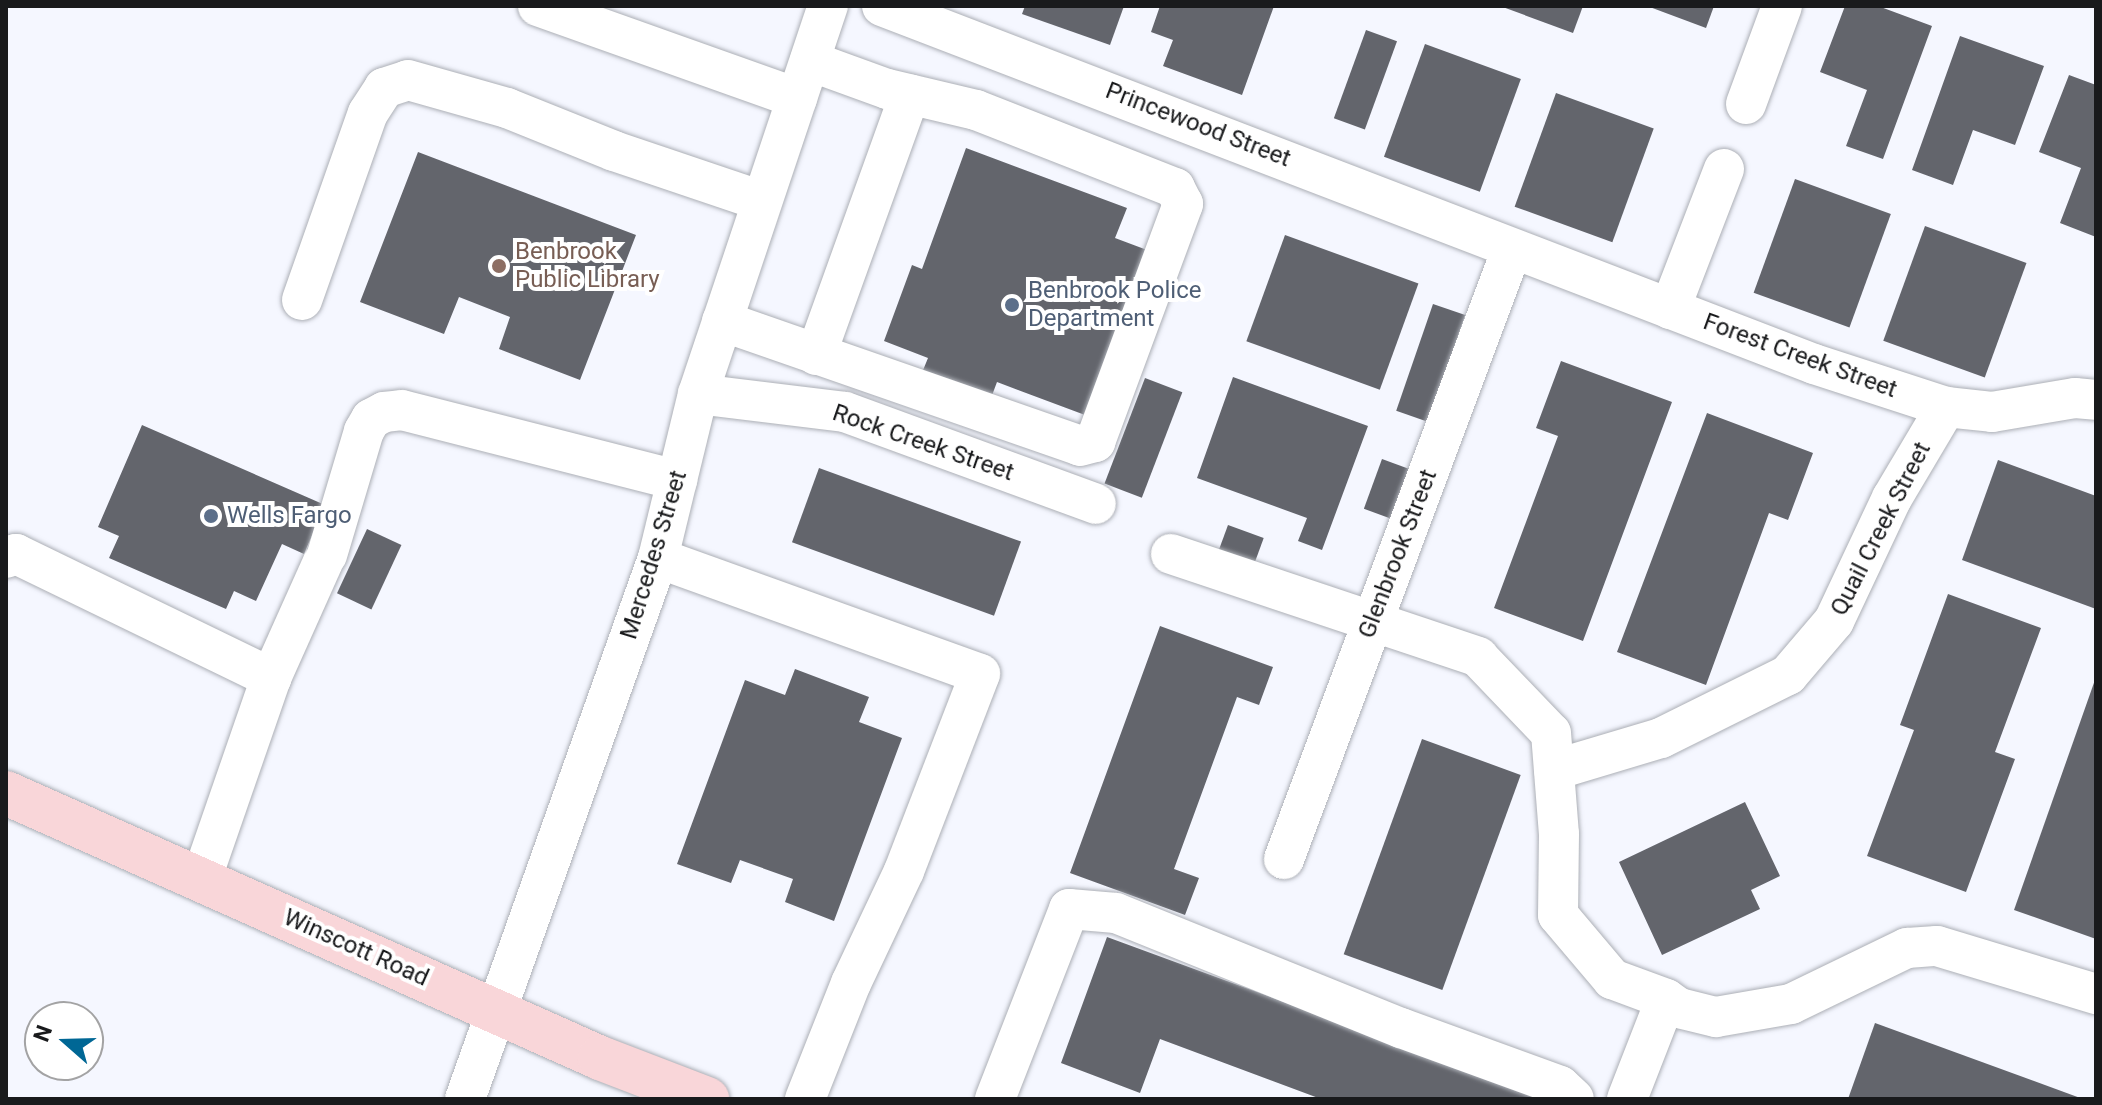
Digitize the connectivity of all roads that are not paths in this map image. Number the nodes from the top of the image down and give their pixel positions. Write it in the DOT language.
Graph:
graph roads {
  1 [pos="538,6"];
  2 [pos="828,6"];
  3 [pos="882,6"];
  4 [pos="1782,6"];
  5 [pos="810,61"];
  6 [pos="910,94"];
  7 [pos="797,98"];
  8 [pos="1746,104"];
  9 [pos="1724,169"];
  10 [pos="762,201"];
  11 [pos="1512,249"];
  12 [pos="302,300"];
  13 [pos="1670,309"];
  14 [pos="722,321"];
  15 [pos="816,355"];
  16 [pos="698,394"];
  17 [pos="2096,400"];
  18 [pos="1946,407"];
  19 [pos="677,480"];
  20 [pos="1096,504"];
  21 [pos="1171,554"];
  22 [pos="6,558"];
  23 [pos="658,558"];
  24 [pos="1373,620"];
  25 [pos="271,678"];
  26 [pos="1554,770"];
  27 [pos="6,793"];
  28 [pos="1284,859"];
  29 [pos="201,880"];
  30 [pos="2096,994"];
  31 [pos="1666,999"];
  32 [pos="498,1011"];
  33 [pos="642,1088"];
  34 [pos="465,1099"];
  35 [pos="707,1099"];
  36 [pos="805,1099"];
  37 [pos="995,1099"];
  38 [pos="1574,1099"];
  39 [pos="1627,1099"];
  1 -- 7 [label="street"];
  2 -- 5 [label="street, Mercedes Street"];
  3 -- 11 [label="street, Princewood Street"];
  4 -- 8 [label="street"];
  5 -- 6 [label="street"];
  5 -- 7 [label="street, Mercedes Street"];
  6 -- 15 [label="street"];
  6 -- 15 [label="street"];
  7 -- 10 [label="street, Mercedes Street"];
  9 -- 13 [label="street"];
  10 -- 12 [label="street"];
  10 -- 14 [label="street, Mercedes Street"];
  11 -- 13 [label="street, Forest Creek Street"];
  11 -- 24 [label="street, Glenbrook Street"];
  13 -- 18 [label="street, Forest Creek Street"];
  14 -- 15 [label="street"];
  14 -- 16 [label="street, Mercedes Street"];
  16 -- 19 [label="street, Mercedes Street"];
  16 -- 20 [label="street, Rock Creek Street"];
  17 -- 18 [label="street, Forest Creek Street"];
  18 -- 26 [label="street, Quail Creek Street"];
  19 -- 23 [label="street, Mercedes Street"];
  19 -- 25 [label="street"];
  21 -- 24 [label="street"];
  22 -- 25 [label="street"];
  23 -- 32 [label="street, Mercedes Street"];
  23 -- 36 [label="street"];
  24 -- 26 [label="street"];
  24 -- 28 [label="street, Glenbrook Street"];
  25 -- 29 [label="street"];
  26 -- 31 [label="street"];
  27 -- 29 [label="main road, Winscott Road"];
  29 -- 32 [label="main road, Winscott Road"];
  30 -- 31 [label="street"];
  31 -- 39 [label="street"];
  32 -- 33 [label="main road, Winscott Road"];
  32 -- 34 [label="street, Mercedes Street"];
  33 -- 35 [label="main road, Winscott Road"];
  37 -- 38 [label="street"];
}
